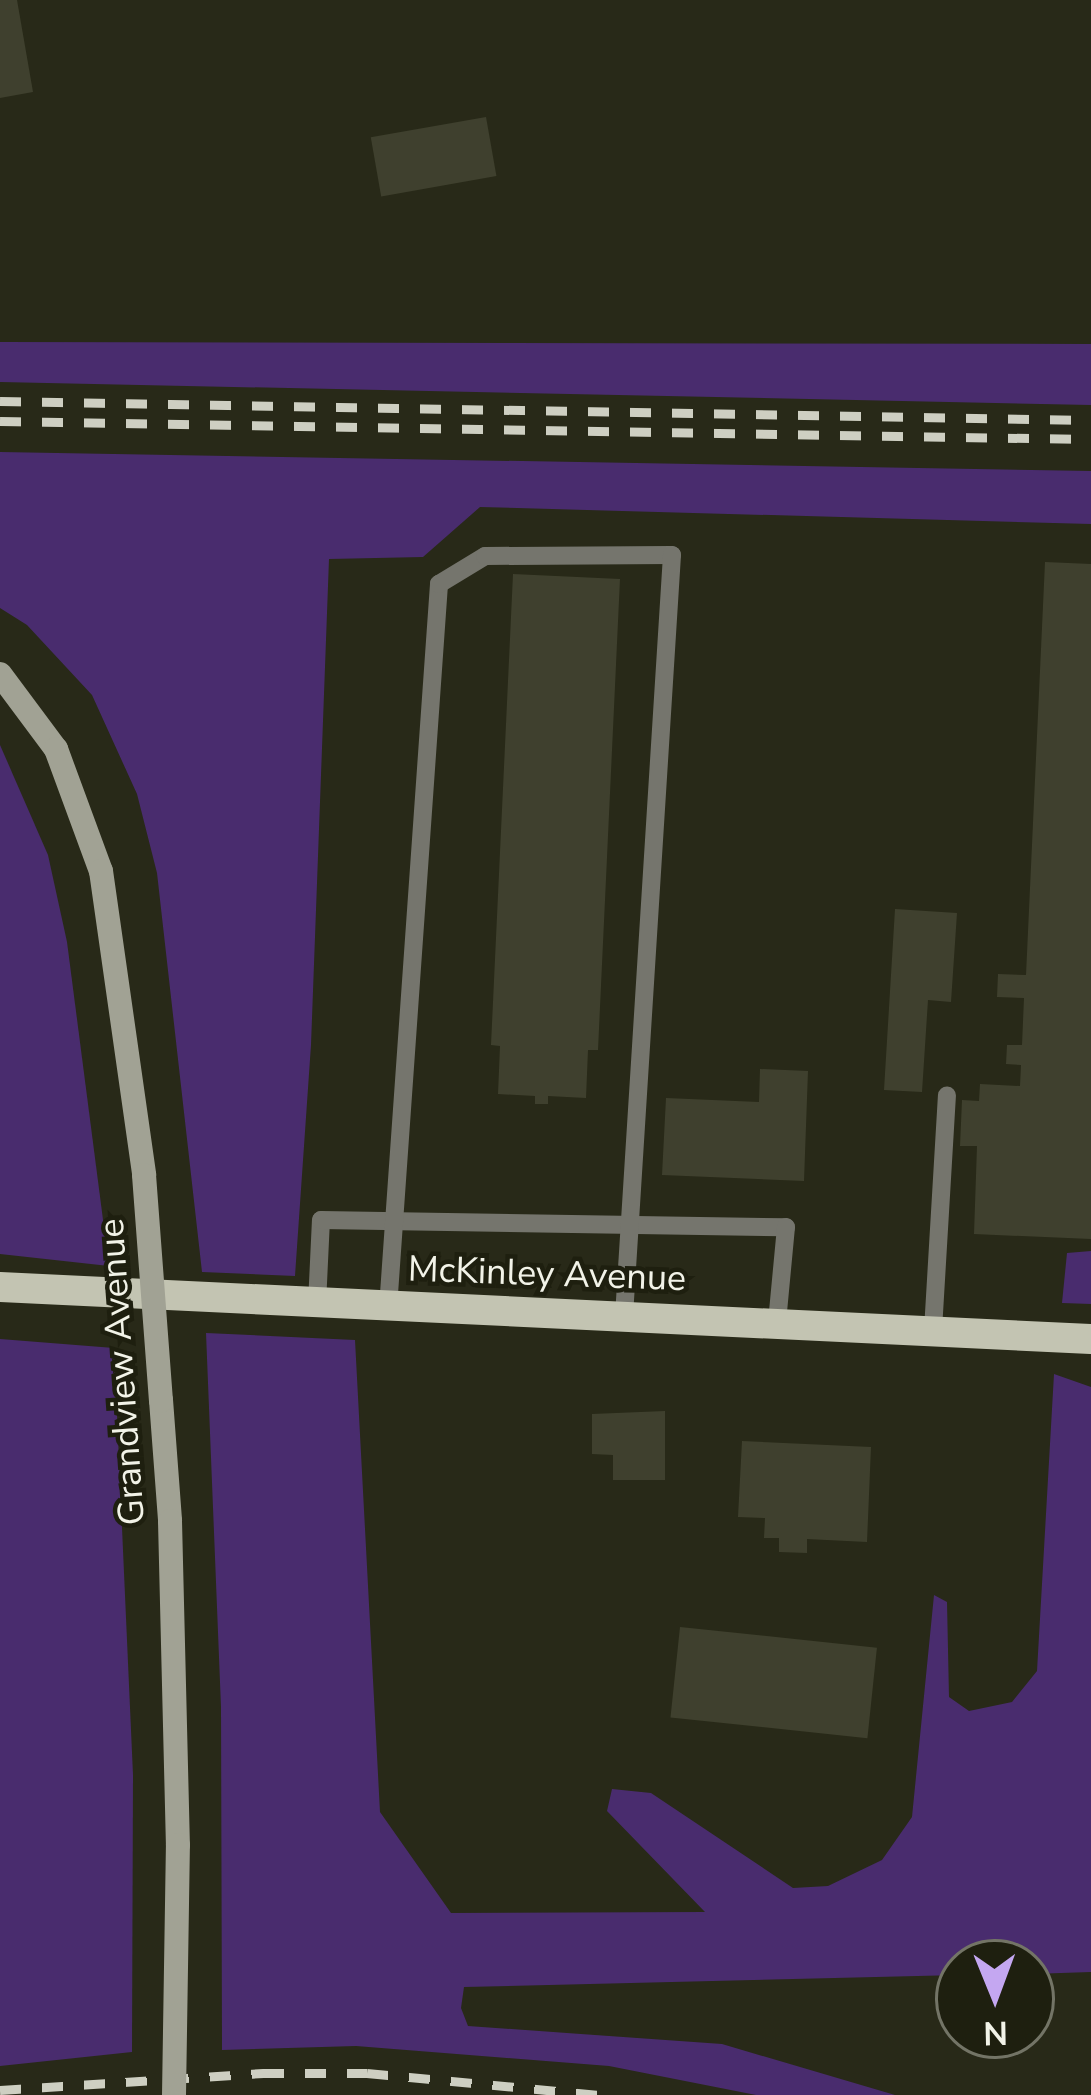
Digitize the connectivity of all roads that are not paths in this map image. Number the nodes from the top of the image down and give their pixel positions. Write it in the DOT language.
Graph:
graph roads {
  1 [pos="0,674"];
  2 [pos="947,1095"];
  3 [pos="394,1222"];
  4 [pos="628,1222"];
  5 [pos="0,1287"];
  6 [pos="317,1304"];
  7 [pos="388,1307"];
  8 [pos="624,1316"];
  9 [pos="777,1322"];
  10 [pos="933,1330"];
  11 [pos="1091,1339"];
  12 [pos="174,2095"];
  1 -- 12 [label="main road, Grandview Avenue, bridge"];
  2 -- 10 [label="lane"];
  3 -- 4 [label="lane"];
  3 -- 4 [label="lane"];
  3 -- 6 [label="lane"];
  3 -- 7 [label="lane"];
  4 -- 8 [label="lane"];
  4 -- 9 [label="lane"];
  5 -- 6 [label="main road, McKinley Avenue"];
  6 -- 7 [label="main road, McKinley Avenue"];
  7 -- 8 [label="main road, McKinley Avenue"];
  8 -- 9 [label="main road, McKinley Avenue"];
  9 -- 10 [label="main road, McKinley Avenue"];
  10 -- 11 [label="main road, McKinley Avenue"];
}
